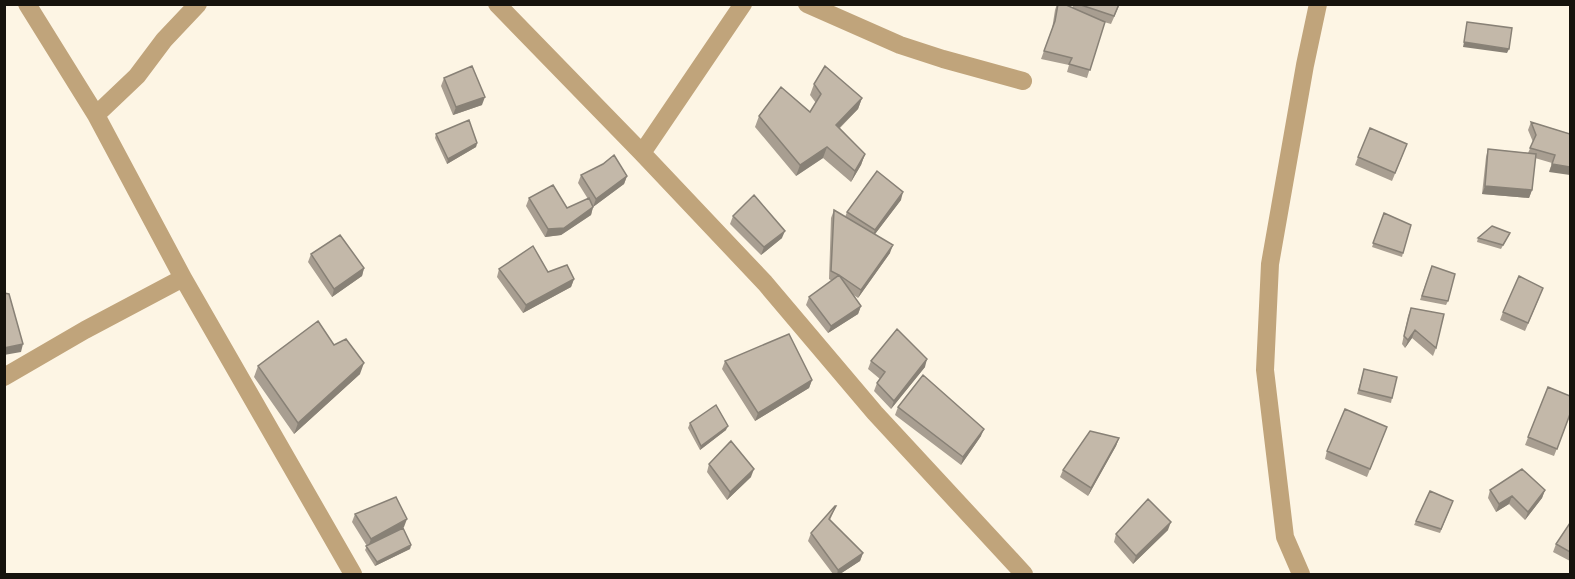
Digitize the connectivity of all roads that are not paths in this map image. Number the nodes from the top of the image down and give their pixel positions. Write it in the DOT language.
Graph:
graph roads {
  1 [pos="27,4"];
  2 [pos="198,4"];
  3 [pos="498,4"];
  4 [pos="742,4"];
  5 [pos="807,4"];
  6 [pos="1318,4"];
  7 [pos="1023,81"];
  8 [pos="96,115"];
  9 [pos="642,153"];
  10 [pos="183,278"];
  11 [pos="4,377"];
  12 [pos="1015,572"];
  13 [pos="353,574"];
  14 [pos="1301,574"];
  1 -- 8 [label="street"];
  2 -- 8 [label="street"];
  3 -- 9 [label="street"];
  4 -- 9 [label="street"];
  5 -- 7 [label="street"];
  6 -- 14 [label="street"];
  8 -- 10 [label="street"];
  9 -- 12 [label="street"];
  10 -- 11 [label="street"];
  10 -- 13 [label="street"];
}
